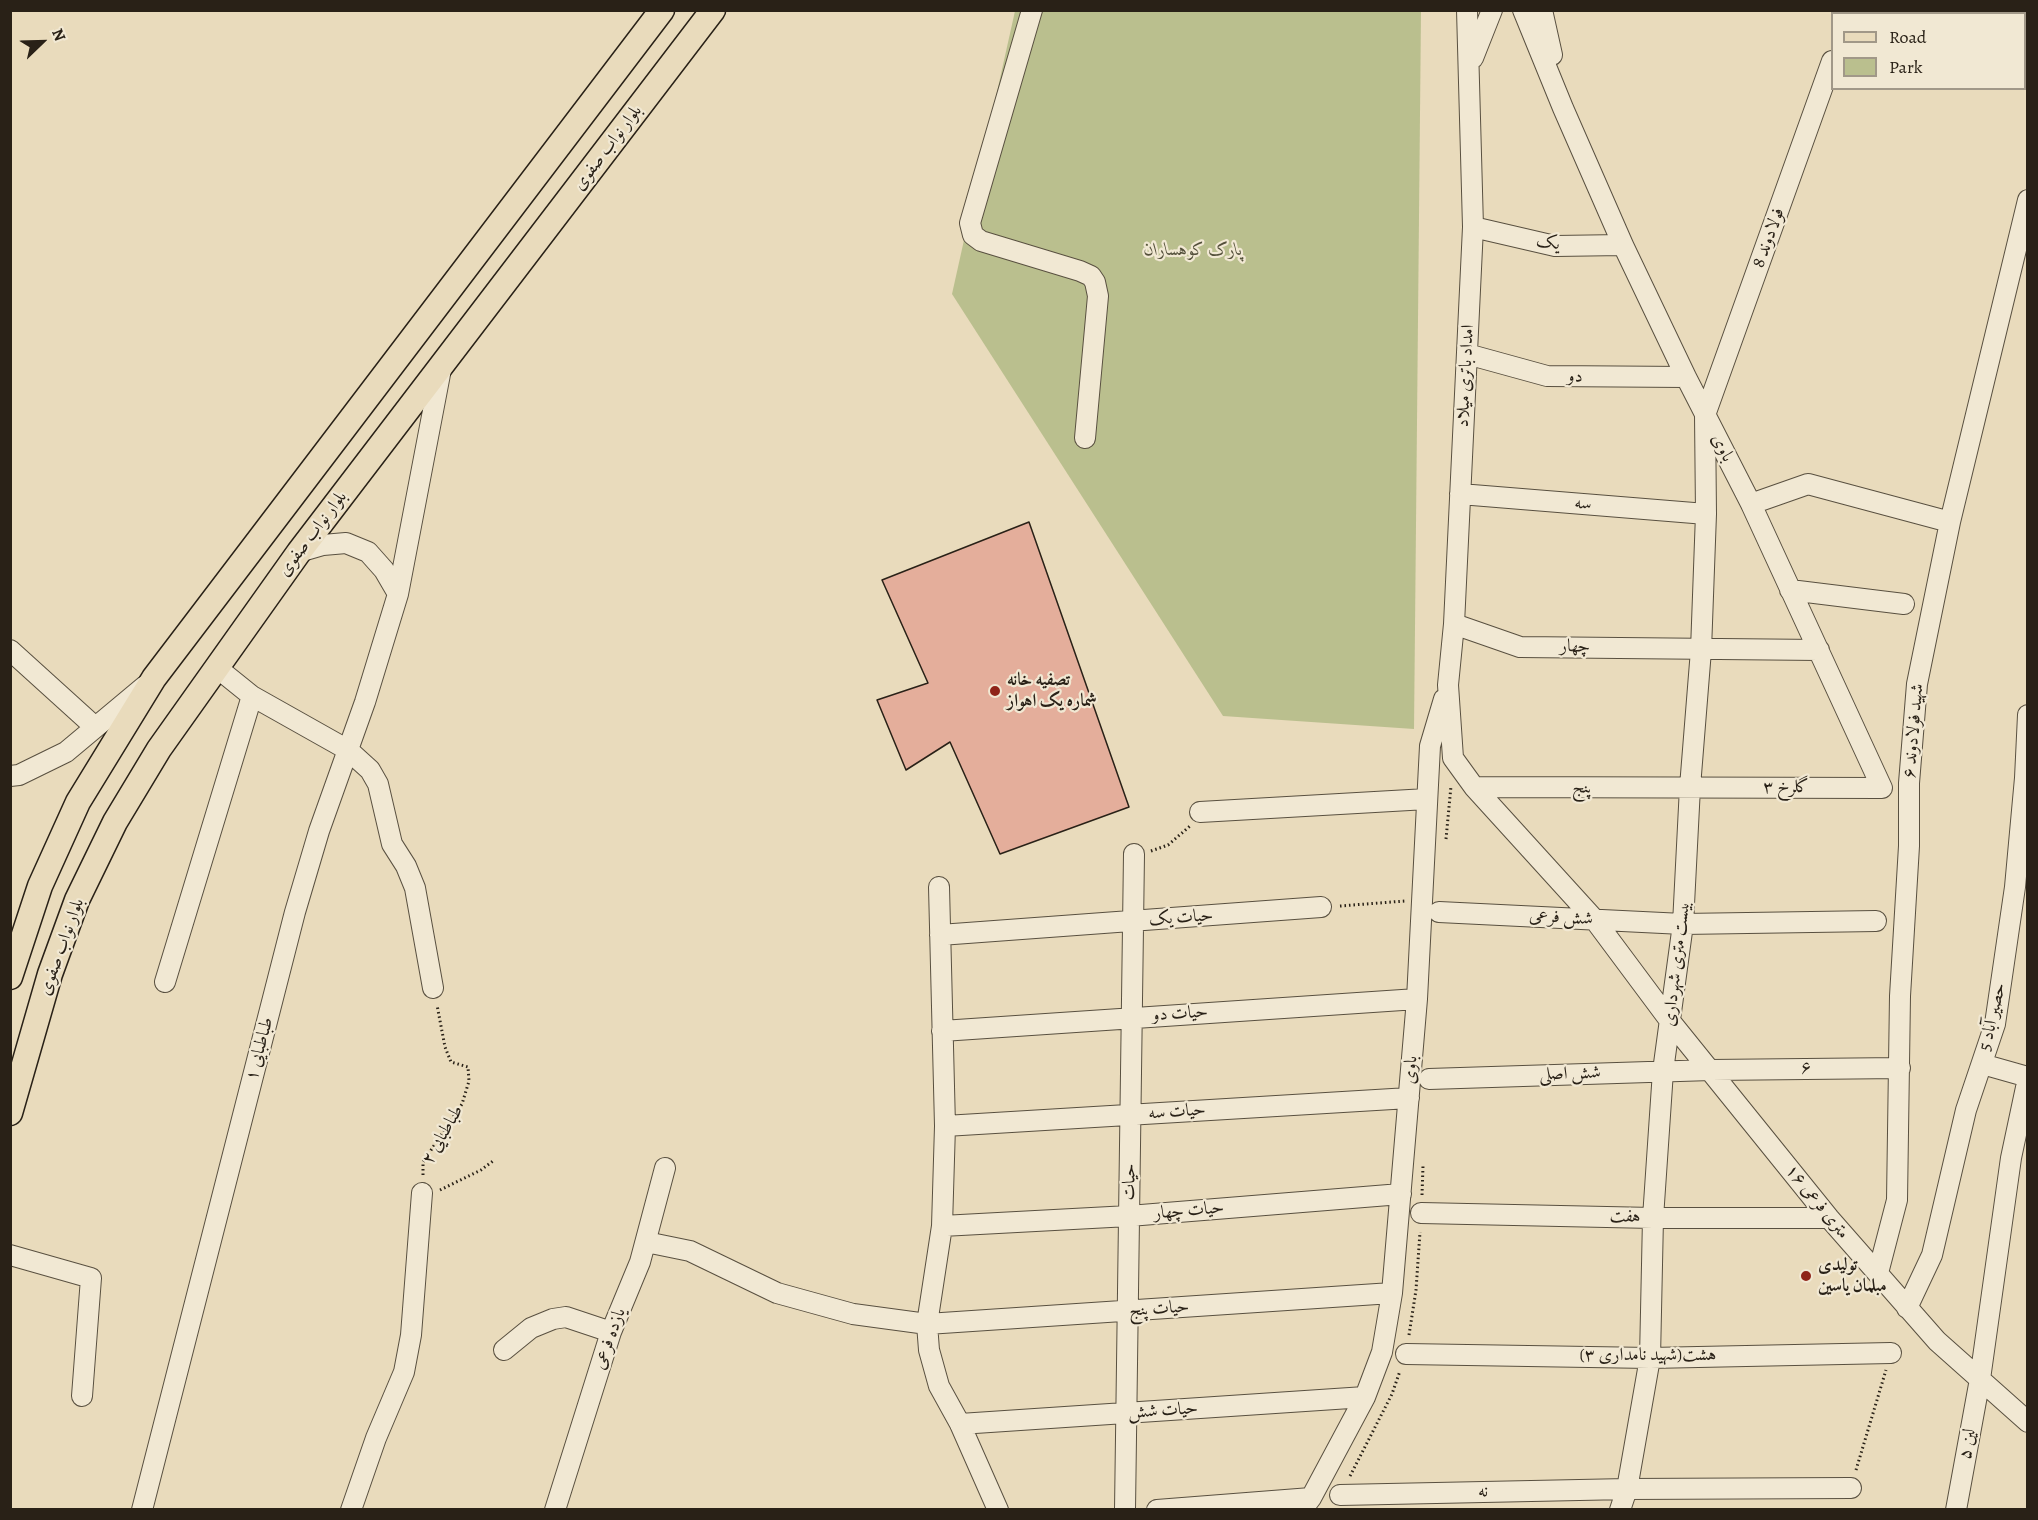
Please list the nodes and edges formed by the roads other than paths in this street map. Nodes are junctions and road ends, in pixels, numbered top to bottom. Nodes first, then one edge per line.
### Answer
1 (662, 10) edge
2 (713, 10) edge
3 (1032, 10) edge
4 (1467, 10) edge
5 (1492, 10) edge
6 (1523, 10) edge
7 (1542, 10) edge
8 (1470, 66) junction
9 (1831, 67) edge
10 (1563, 108) junction
11 (2028, 200) edge
12 (1473, 227) junction
13 (1623, 244) junction
14 (1467, 354) junction
15 (441, 369) junction
16 (1686, 377) junction
17 (1705, 415) junction
18 (1085, 438) dead end
19 (1461, 494) junction
20 (1751, 504) junction
21 (1706, 514) junction
22 (1950, 522) junction
23 (299, 552) junction
24 (1790, 590) junction
25 (398, 594) junction
26 (1905, 604) dead end
27 (1454, 624) junction
28 (10, 650) edge
29 (1701, 650) junction
30 (1820, 650) junction
31 (216, 668) junction
32 (153, 678) junction
33 (1448, 685) junction
34 (252, 696) junction
35 (2028, 715) edge
36 (96, 727) junction
37 (348, 750) junction
38 (10, 776) edge
39 (1474, 787) junction
40 (1690, 787) junction
41 (1882, 788) joint
42 (1427, 800) junction
43 (1200, 812) road end
44 (1134, 854) road end
45 (939, 888) dead end
46 (1320, 907) road end
47 (1439, 912) dead end
48 (1594, 919) junction
49 (1133, 921) junction
50 (1876, 921) dead end
51 (1683, 924) junction
52 (940, 935) junction
53 (14, 944) edge
54 (10, 977) edge
55 (165, 982) dead end
56 (433, 988) road end
57 (1417, 999) junction
58 (1132, 1017) junction
59 (1670, 1021) junction
60 (942, 1031) junction
61 (1982, 1064) junction
62 (1900, 1068) junction
63 (1711, 1070) junction
64 (1663, 1071) junction
65 (2028, 1078) edge
66 (1429, 1079) dead end
67 (1409, 1098) junction
68 (10, 1113) edge
69 (1131, 1115) junction
70 (945, 1126) junction
71 (665, 1168) dead end
72 (422, 1193) road end
73 (1401, 1194) junction
74 (1421, 1213) dead end
75 (1129, 1216) junction
76 (1653, 1218) junction
77 (1829, 1218) junction
78 (942, 1226) junction
79 (646, 1242) junction
80 (10, 1255) edge
81 (1878, 1273) junction
82 (1392, 1293) junction
83 (1907, 1308) junction
84 (1128, 1311) junction
85 (927, 1324) junction
86 (611, 1332) junction
87 (504, 1350) dead end
88 (1406, 1353) dead end
89 (1891, 1353) road end
90 (1650, 1358) junction
91 (1980, 1379) junction
92 (82, 1396) dead end
93 (1365, 1397) junction
94 (1126, 1413) junction
95 (2028, 1422) edge
96 (960, 1424) junction
97 (1851, 1488) road end
98 (1627, 1489) junction
99 (1340, 1495) dead end
100 (1307, 1504) edge
101 (141, 1509) edge
102 (351, 1509) edge
103 (555, 1509) edge
104 (998, 1509) edge
105 (1125, 1509) edge
106 (1157, 1509) edge
107 (1620, 1509) edge
108 (1956, 1509) edge

1 - 32 main road
2 - 15 main road, بلوار نواب صفوی
3 - 18 street
4 - 8 street, امداد باتری میلاد
5 - 8 street, امداد باتری میلاد
6 - 10 street, باوی
7 - 10 street, باوی
8 - 12 street, امداد باتری میلاد
9 - 17 street, فولادوند 8
10 - 13 street, باوی
11 - 22 street, شهید فولادوند ۶
12 - 13 street, یک
12 - 14 street, امداد باتری میلاد
13 - 16 street, باوی
14 - 16 street, دو
14 - 19 street, امداد باتری میلاد
15 - 23 main road, بلوار نواب صفوی
15 - 25 street, طباطبایی ۱
16 - 17 street, باوی
17 - 20 street, باوی
17 - 21 street, بیست متری شهرداری
19 - 21 street, سه
19 - 27 street, امداد باتری میلاد
20 - 22 street
20 - 24 street, باوی
21 - 29 street, بیست متری شهرداری
22 - 62 street, شهید فولادوند ۶
23 - 25 street
23 - 31 main road, بلوار نواب صفوی
24 - 26 street
24 - 30 street, باوی
25 - 37 street, طباطبایی ۱
27 - 29 street, چهار
27 - 33 street, امداد باتری میلاد
28 - 36 street
29 - 30 street, چهار
29 - 40 street, بیست متری شهرداری
30 - 41 street, باوی
31 - 34 street
31 - 68 main road, بلوار نواب صفوی
32 - 36 street
32 - 53 main road
33 - 39 street, ۱۶ متری فرعی
33 - 42 street, باوی
34 - 37 street
34 - 55 street
35 - 61 street, حصیر آباد 5
36 - 38 street
37 - 56 street
37 - 101 street, طباطبایی ۱
39 - 40 street, پنج
39 - 48 street, ۱۶ متری فرعی
40 - 41 street, گلرخ ۳
40 - 51 street, بیست متری شهرداری
42 - 43 street
42 - 57 street, باوی
44 - 49 street, حیات
45 - 52 street
46 - 49 street, حیات یک
47 - 48 street, شش فرعی
48 - 51 street, شش فرعی
48 - 59 street, ۱۶ متری فرعی
49 - 52 street, حیات یک
49 - 58 street, حیات
50 - 51 street, شش فرعی
51 - 59 street, بیست متری شهرداری
52 - 60 street
53 - 54 main road
57 - 58 street, حیات دو
57 - 67 street, باوی
58 - 60 street, حیات دو
58 - 69 street, حیات
59 - 63 street, ۱۶ متری فرعی
59 - 64 street, بیست متری شهرداری
60 - 70 street
61 - 65 street
61 - 83 street, حصیر آباد 5
62 - 63 street, ۶
62 - 81 street, شهید فولادوند ۶
63 - 64 street, شش اصلی
63 - 77 street, ۱۶ متری فرعی
64 - 66 street, شش اصلی
64 - 76 street, بیست متری شهرداری
65 - 91 street, لین ۵
67 - 69 street, حیات سه
67 - 73 street, باوی
69 - 70 street, حیات سه
69 - 75 street, حیات
70 - 78 street
71 - 79 street, یازده فرعی
72 - 102 street
73 - 75 street, حیات چهار
73 - 82 street, باوی
74 - 76 street, هفت
75 - 78 street, حیات چهار
75 - 84 street, حیات
76 - 77 street, هفت
76 - 90 street, بیست متری شهرداری
77 - 81 street, ۱۶ متری فرعی
78 - 85 street
79 - 85 street, حیات پنج
79 - 86 street, یازده فرعی
80 - 92 street
81 - 83 street, ۱۶ متری فرعی
82 - 84 street, حیات پنج
82 - 93 street, باوی
83 - 91 street, ۱۶ متری فرعی
84 - 85 street, حیات پنج
84 - 94 street, حیات
85 - 96 street
86 - 87 street
86 - 103 street, یازده فرعی
88 - 90 street, هشت(شهید نامداری ۳)
89 - 90 street, هشت(شهید نامداری ۳)
90 - 98 street, بیست متری شهرداری
91 - 95 street, ۱۶ متری فرعی
91 - 108 street, لین ۵
93 - 94 street, حیات شش
93 - 100 street, باوی
94 - 96 street, حیات شش
94 - 105 street, حیات
96 - 104 street
97 - 98 street, نه
98 - 99 street, نه
98 - 107 street, بیست متری شهرداری
100 - 106 street

